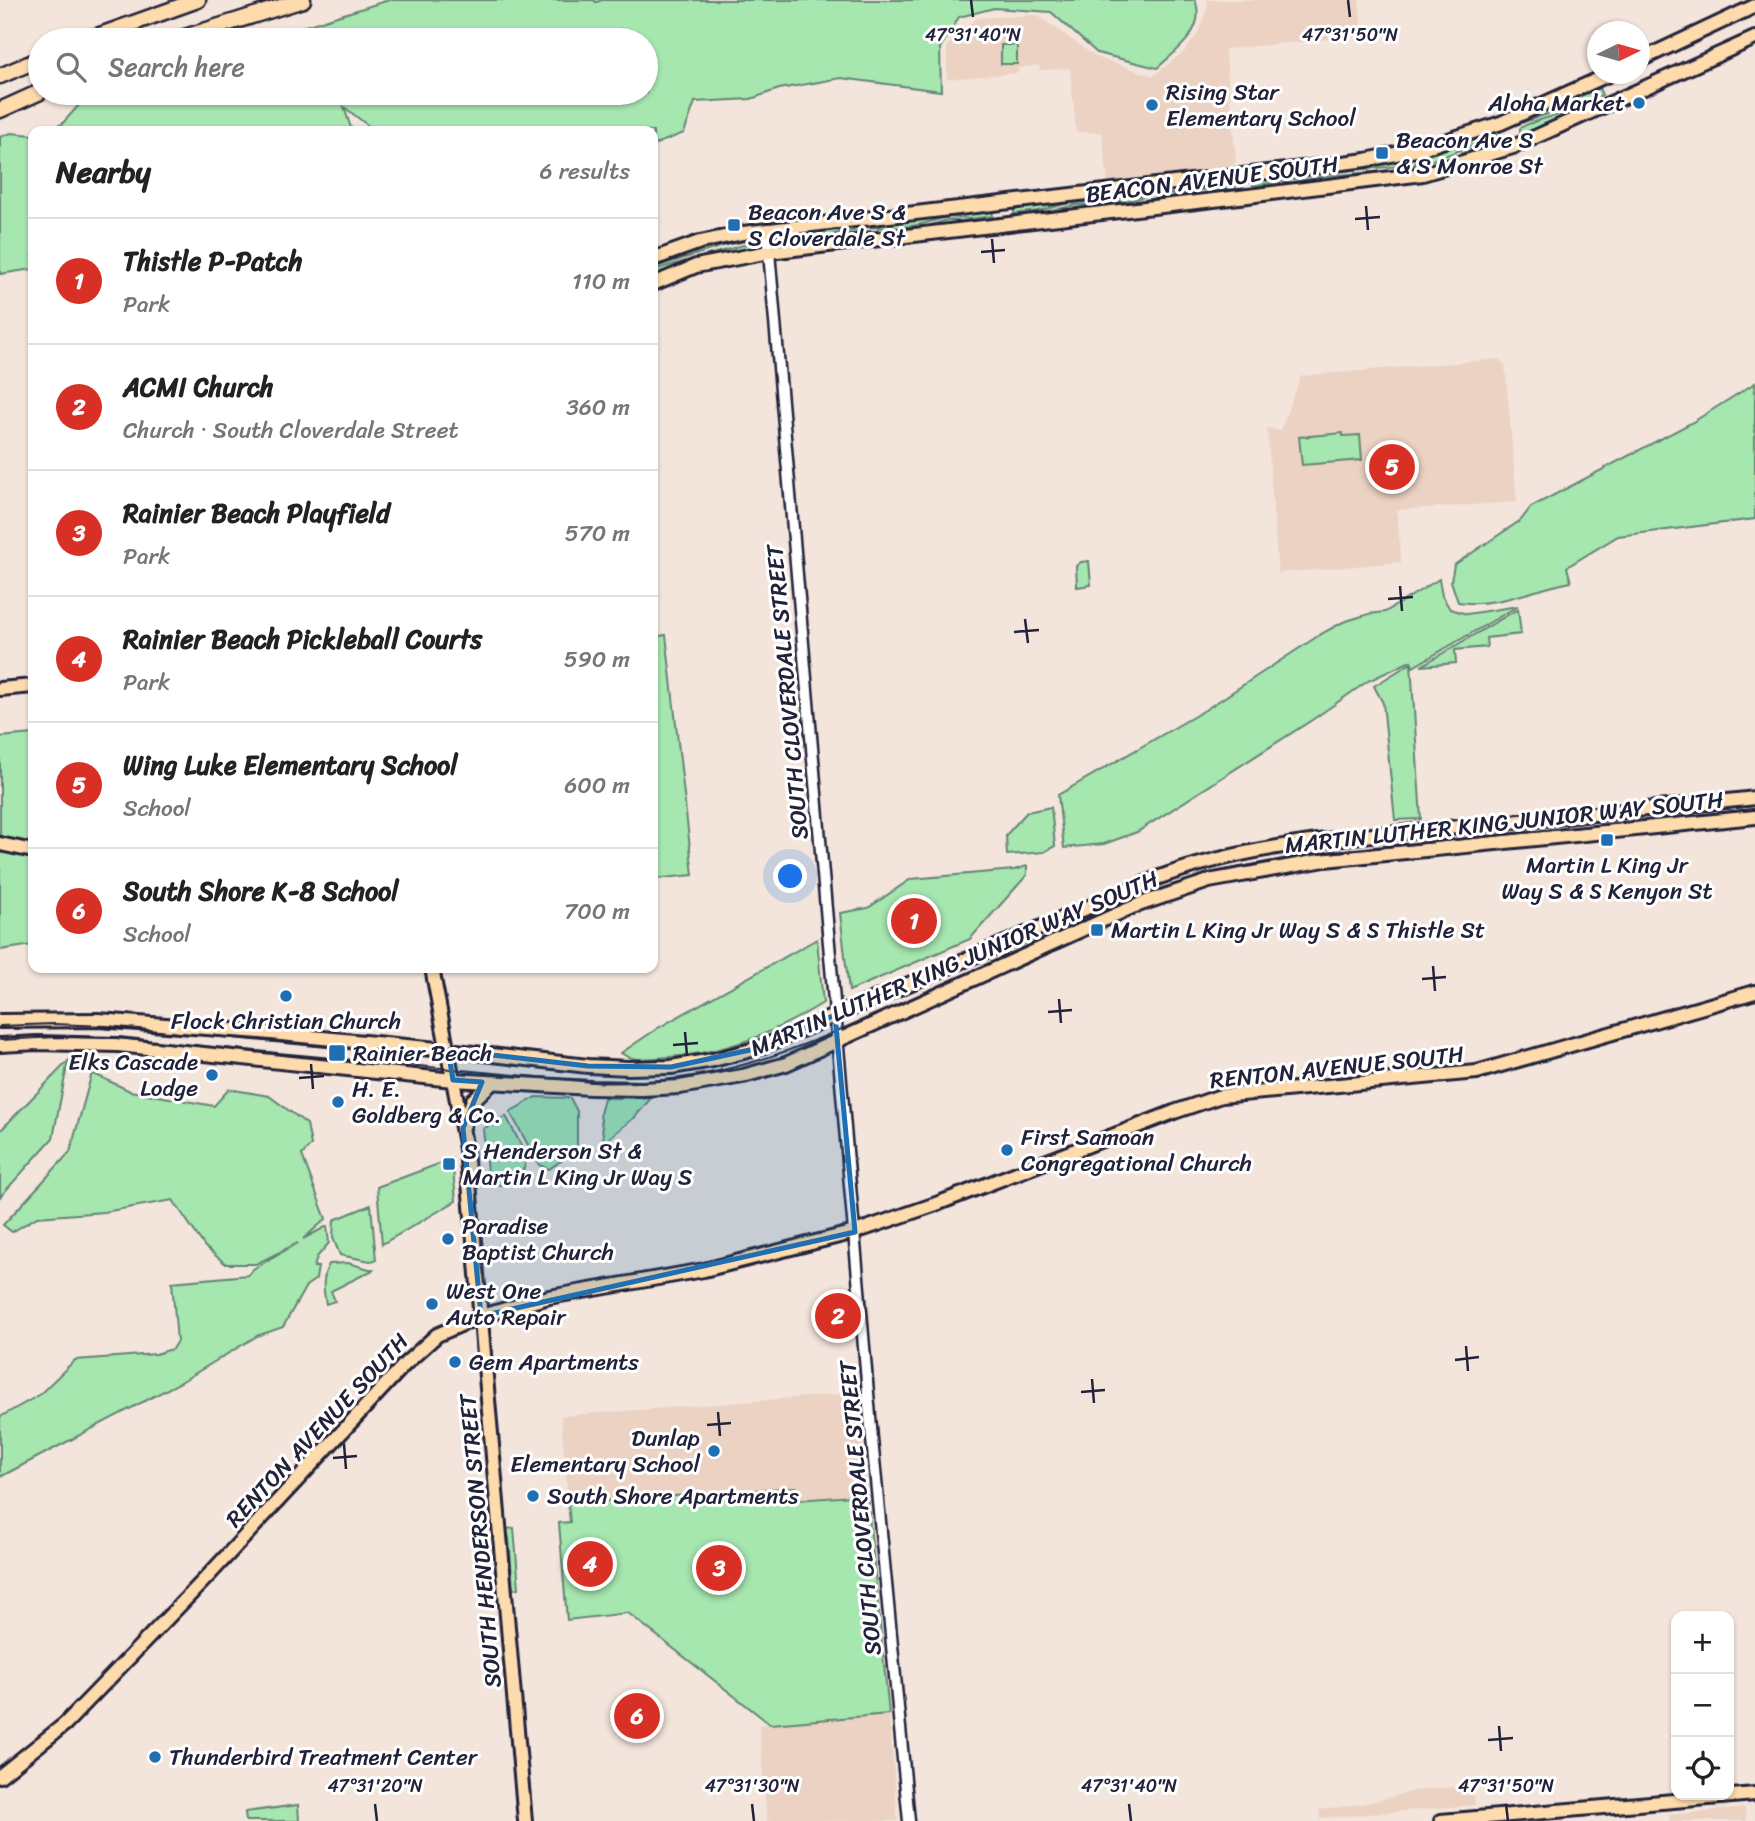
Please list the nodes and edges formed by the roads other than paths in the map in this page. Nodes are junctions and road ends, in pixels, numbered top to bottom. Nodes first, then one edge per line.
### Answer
1 (198, 0) edge
2 (303, 0) edge
3 (1755, 6) edge
4 (120, 28) edge
5 (213, 28) edge
6 (1755, 38) edge
7 (1650, 55) edge
8 (28, 64) edge
9 (0, 76) edge
10 (1588, 84) edge
11 (28, 97) edge
12 (0, 110) edge
13 (767, 229) junction
14 (769, 252) junction
15 (658, 257) edge
16 (658, 282) edge
17 (28, 686) edge
18 (0, 689) edge
19 (1755, 798) edge
20 (1755, 817) edge
21 (0, 844) edge
22 (28, 850) edge
23 (433, 973) edge
24 (1755, 992) edge
25 (835, 1014) junction
26 (0, 1021) edge
27 (838, 1040) junction
28 (0, 1045) edge
29 (448, 1050) junction
30 (453, 1080) junction
31 (492, 1083) junction
32 (463, 1128) junction
33 (855, 1231) junction
34 (481, 1316) junction
35 (0, 1776) edge
36 (1755, 1794) edge
37 (526, 1821) edge
38 (909, 1821) edge
39 (1441, 1821) edge

1 - 4 highway
2 - 5 highway
3 - 7 main road
6 - 14 main road, BEACON AVENUE SOUTH
8 - 9 highway
10 - 13 main road, BEACON AVENUE SOUTH
11 - 12 highway
13 - 14 street, SOUTH CLOVERDALE STREET
13 - 15 main road, BEACON AVENUE SOUTH
14 - 16 main road, BEACON AVENUE SOUTH
14 - 25 street, SOUTH CLOVERDALE STREET
17 - 18 main road
19 - 25 main road, MARTIN LUTHER KING JUNIOR WAY SOUTH
20 - 27 main road, MARTIN LUTHER KING JUNIOR WAY SOUTH
21 - 22 main road
23 - 29 main road, SOUTH HENDERSON STREET
24 - 33 main road, RENTON AVENUE SOUTH
25 - 27 street, SOUTH CLOVERDALE STREET
25 - 29 main road, MARTIN LUTHER KING JUNIOR WAY SOUTH
26 - 29 main road, MARTIN LUTHER KING JUNIOR WAY SOUTH
27 - 31 main road, MARTIN LUTHER KING JUNIOR WAY SOUTH
27 - 33 street, SOUTH CLOVERDALE STREET
28 - 30 main road, MARTIN LUTHER KING JUNIOR WAY SOUTH
29 - 30 main road, SOUTH HENDERSON STREET
30 - 31 main road, MARTIN LUTHER KING JUNIOR WAY SOUTH
30 - 32 main road, SOUTH HENDERSON STREET
31 - 32 main road
32 - 34 main road, SOUTH HENDERSON STREET
33 - 34 main road, RENTON AVENUE SOUTH
33 - 38 street, SOUTH CLOVERDALE STREET
34 - 35 main road, RENTON AVENUE SOUTH
34 - 37 main road, SOUTH HENDERSON STREET
36 - 39 main road

